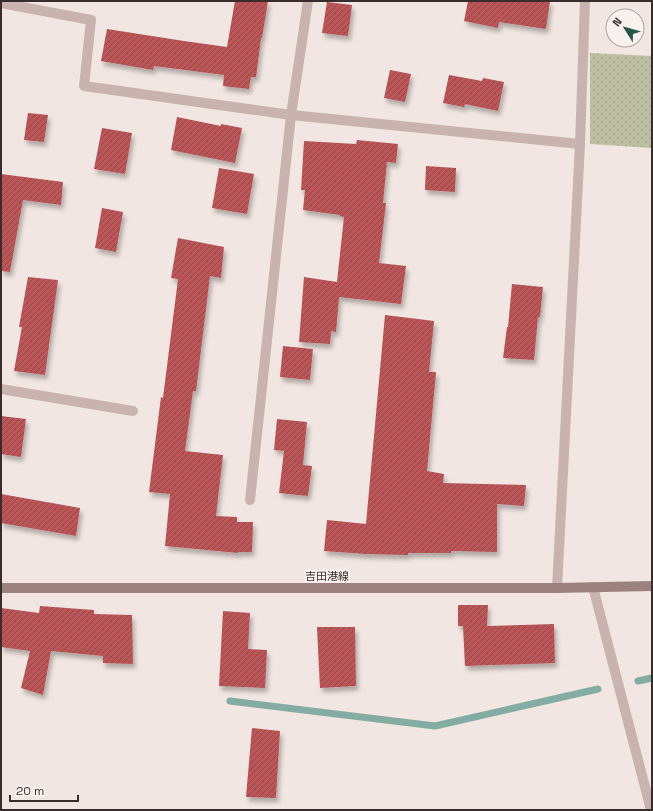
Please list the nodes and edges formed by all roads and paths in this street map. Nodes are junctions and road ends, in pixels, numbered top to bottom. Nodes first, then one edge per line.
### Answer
1 (308, 1) edge
2 (585, 1) edge
3 (1, 3) edge
4 (291, 114) junction
5 (580, 144) junction
6 (1, 389) edge
7 (133, 411) dead end
8 (250, 500) dead end
9 (652, 586) edge
10 (593, 587) junction
11 (1, 588) edge
12 (557, 588) junction
13 (651, 810) edge

1 - 4 street
2 - 5 street
3 - 4 street
4 - 5 street
4 - 8 street
5 - 12 street
6 - 7 street
9 - 10 main road, 吉田港線
10 - 12 main road, 吉田港線
10 - 13 street
11 - 12 main road, 吉田港線

